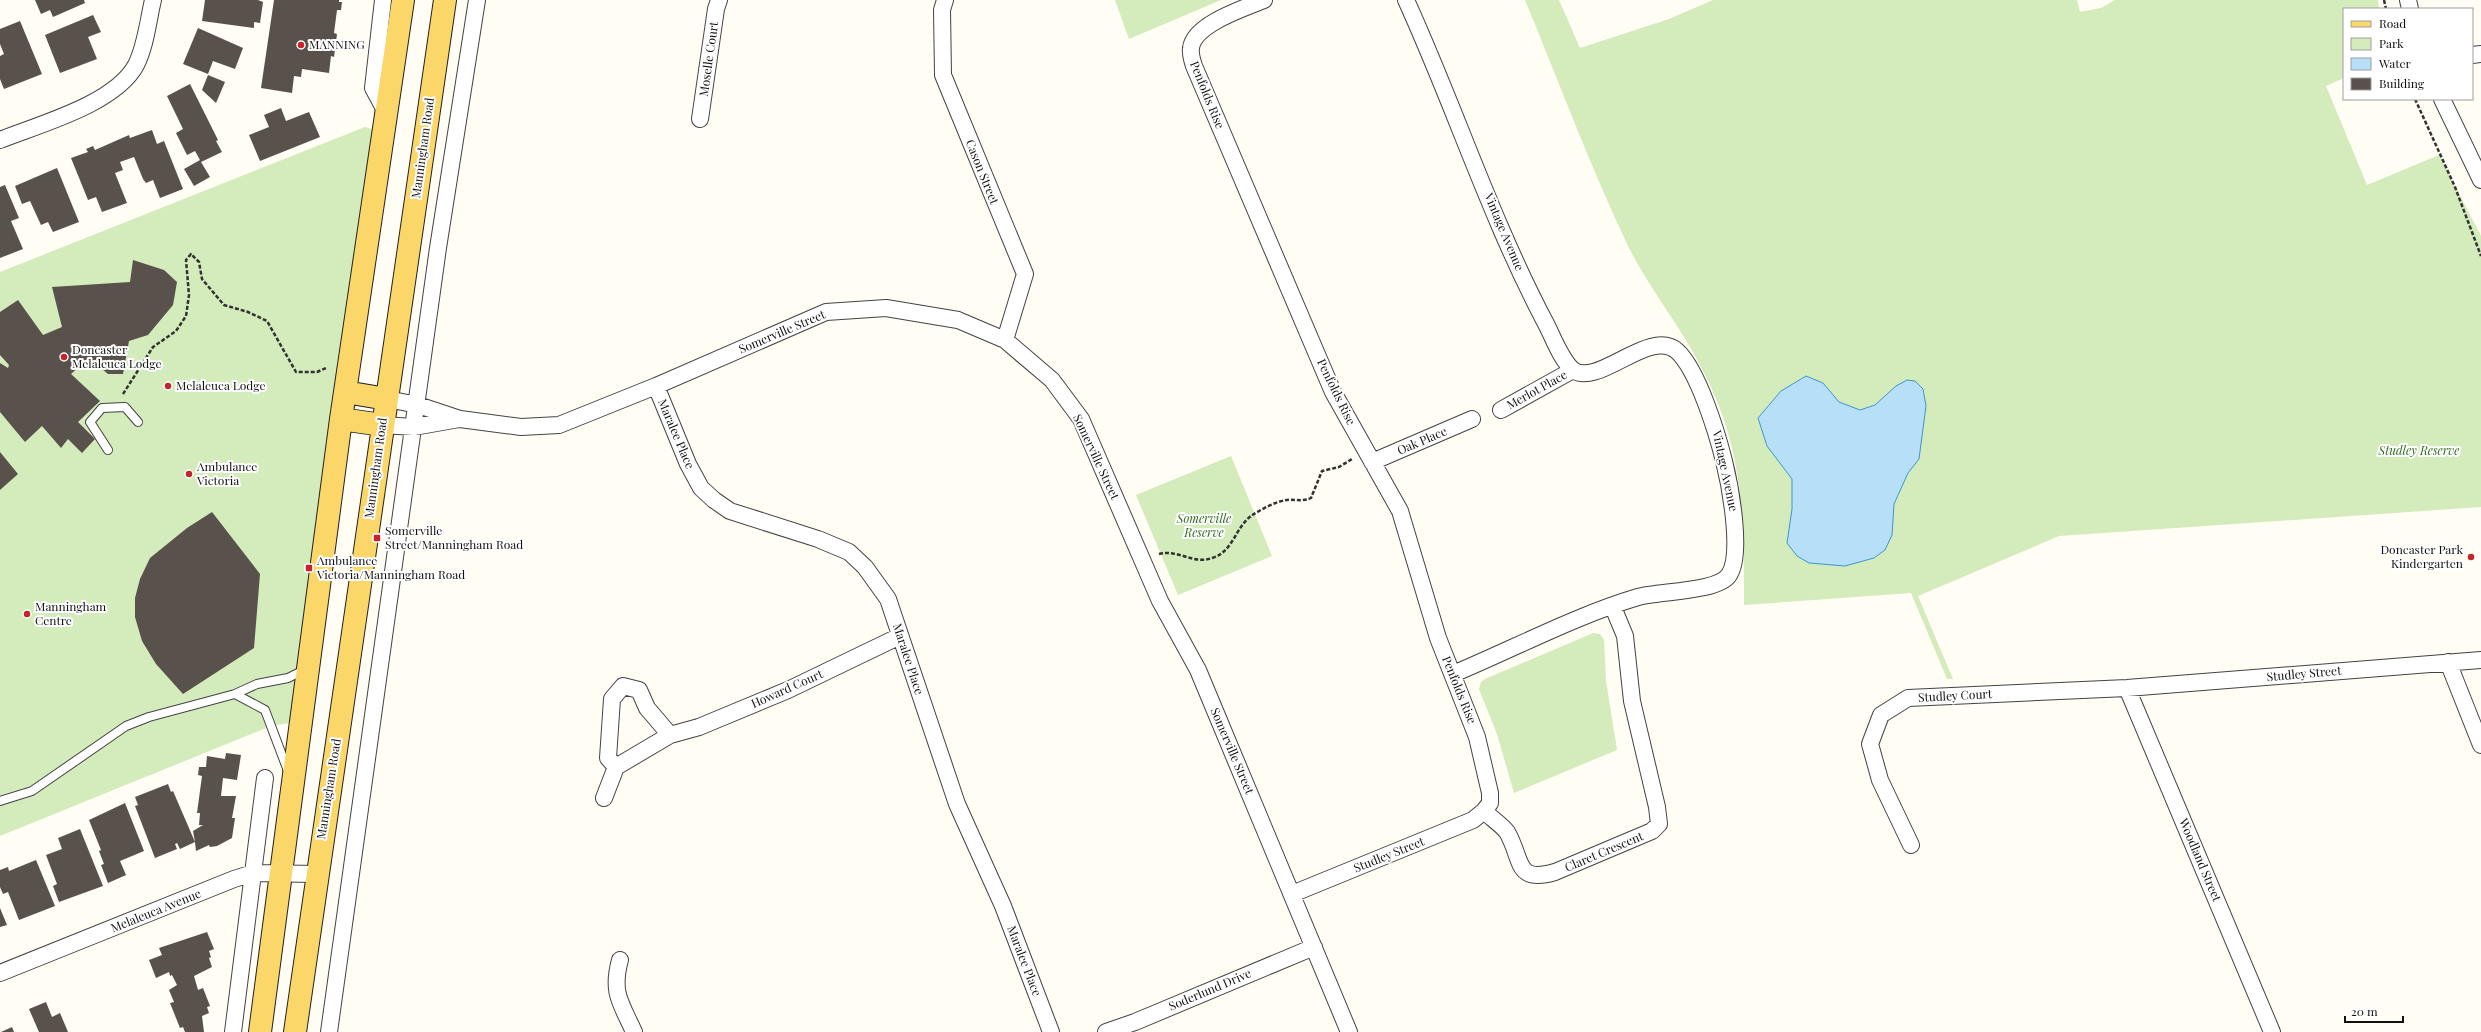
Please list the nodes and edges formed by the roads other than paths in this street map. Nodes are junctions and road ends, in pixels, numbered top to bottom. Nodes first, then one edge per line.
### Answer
1 (153, 0) edge
2 (383, 0) edge
3 (403, 0) edge
4 (445, 0) edge
5 (476, 0) edge
6 (720, 0) edge
7 (945, 0) edge
8 (1264, 0) edge
9 (1412, 2) edge
10 (2442, 100) edge
11 (387, 114) junction
12 (700, 119) dead end
13 (0, 140) edge
14 (2481, 180) edge
15 (1005, 340) junction
16 (1573, 370) junction
17 (656, 386) junction
18 (345, 392) junction
19 (387, 399) junction
20 (418, 405) junction
21 (1501, 410) dead end
22 (342, 419) junction
23 (460, 419) junction
24 (1472, 420) dead end
25 (138, 422) dead end
26 (382, 425) junction
27 (414, 427) junction
28 (108, 450) dead end
29 (1370, 458) junction
30 (1613, 607) junction
31 (900, 636) junction
32 (2481, 660) edge
33 (308, 662) junction
34 (2448, 662) junction
35 (1453, 674) junction
36 (2127, 688) junction
37 (235, 694) junction
38 (670, 735) junction
39 (2481, 745) edge
40 (616, 767) junction
41 (265, 778) dead end
42 (293, 787) junction
43 (604, 798) dead end
44 (0, 801) edge
45 (1484, 811) junction
46 (1911, 845) dead end
47 (282, 872) junction
48 (253, 874) junction
49 (317, 874) junction
50 (1292, 894) junction
51 (1314, 947) junction
52 (620, 960) dead end
53 (0, 973) edge
54 (234, 1032) edge
55 (260, 1032) edge
56 (295, 1032) edge
57 (329, 1032) edge
58 (634, 1032) edge
59 (1051, 1032) edge
60 (1106, 1032) edge
61 (1349, 1032) edge
62 (2272, 1032) edge

1 - 13 street
2 - 11 street
3 - 11 main road
4 - 19 main road, Manningham Road
5 - 20 street
6 - 12 street, Moselle Court
7 - 15 street, Cason Street
8 - 29 street, Penfolds Rise
9 - 16 street, Vintage Avenue
10 - 14 street
11 - 18 main road
15 - 17 street, Somerville Street
15 - 50 street, Somerville Street
16 - 21 street, Merlot Place
16 - 30 street, Vintage Avenue
17 - 23 street, Somerville Street
17 - 31 street, Maralee Place
18 - 19 main road
18 - 22 main road
19 - 20 street, Somerville Street
19 - 26 main road, Manningham Road
20 - 23 street, Somerville Street
20 - 27 street
22 - 26 main road
22 - 33 main road
23 - 27 street, Somerville Street
24 - 29 street, Oak Place
25 - 28 lane
26 - 27 street, Somerville Street
26 - 49 main road, Manningham Road
27 - 57 street
29 - 35 street, Penfolds Rise
30 - 35 street, Vintage Avenue
30 - 45 street, Claret Crescent
31 - 38 street, Howard Court
31 - 59 street, Maralee Place
32 - 34 street, Studley Street
33 - 37 lane
33 - 42 main road
34 - 36 street, Studley Street
34 - 39 street
35 - 45 street, Penfolds Rise
36 - 46 street, Studley Court
36 - 62 street, Woodland Street
37 - 42 lane
37 - 44 lane
38 - 40 street, Howard Court
38 - 40 street
40 - 43 street
41 - 48 street
42 - 47 main road
45 - 50 street, Studley Street
47 - 48 street, Melaleuca Avenue
47 - 49 street, Melaleuca Avenue
47 - 55 main road
48 - 53 street, Melaleuca Avenue
48 - 54 street
49 - 56 main road, Manningham Road
50 - 51 street, Somerville Street
51 - 60 street, Soderlund Drive
51 - 61 street, Somerville Street
52 - 58 street

